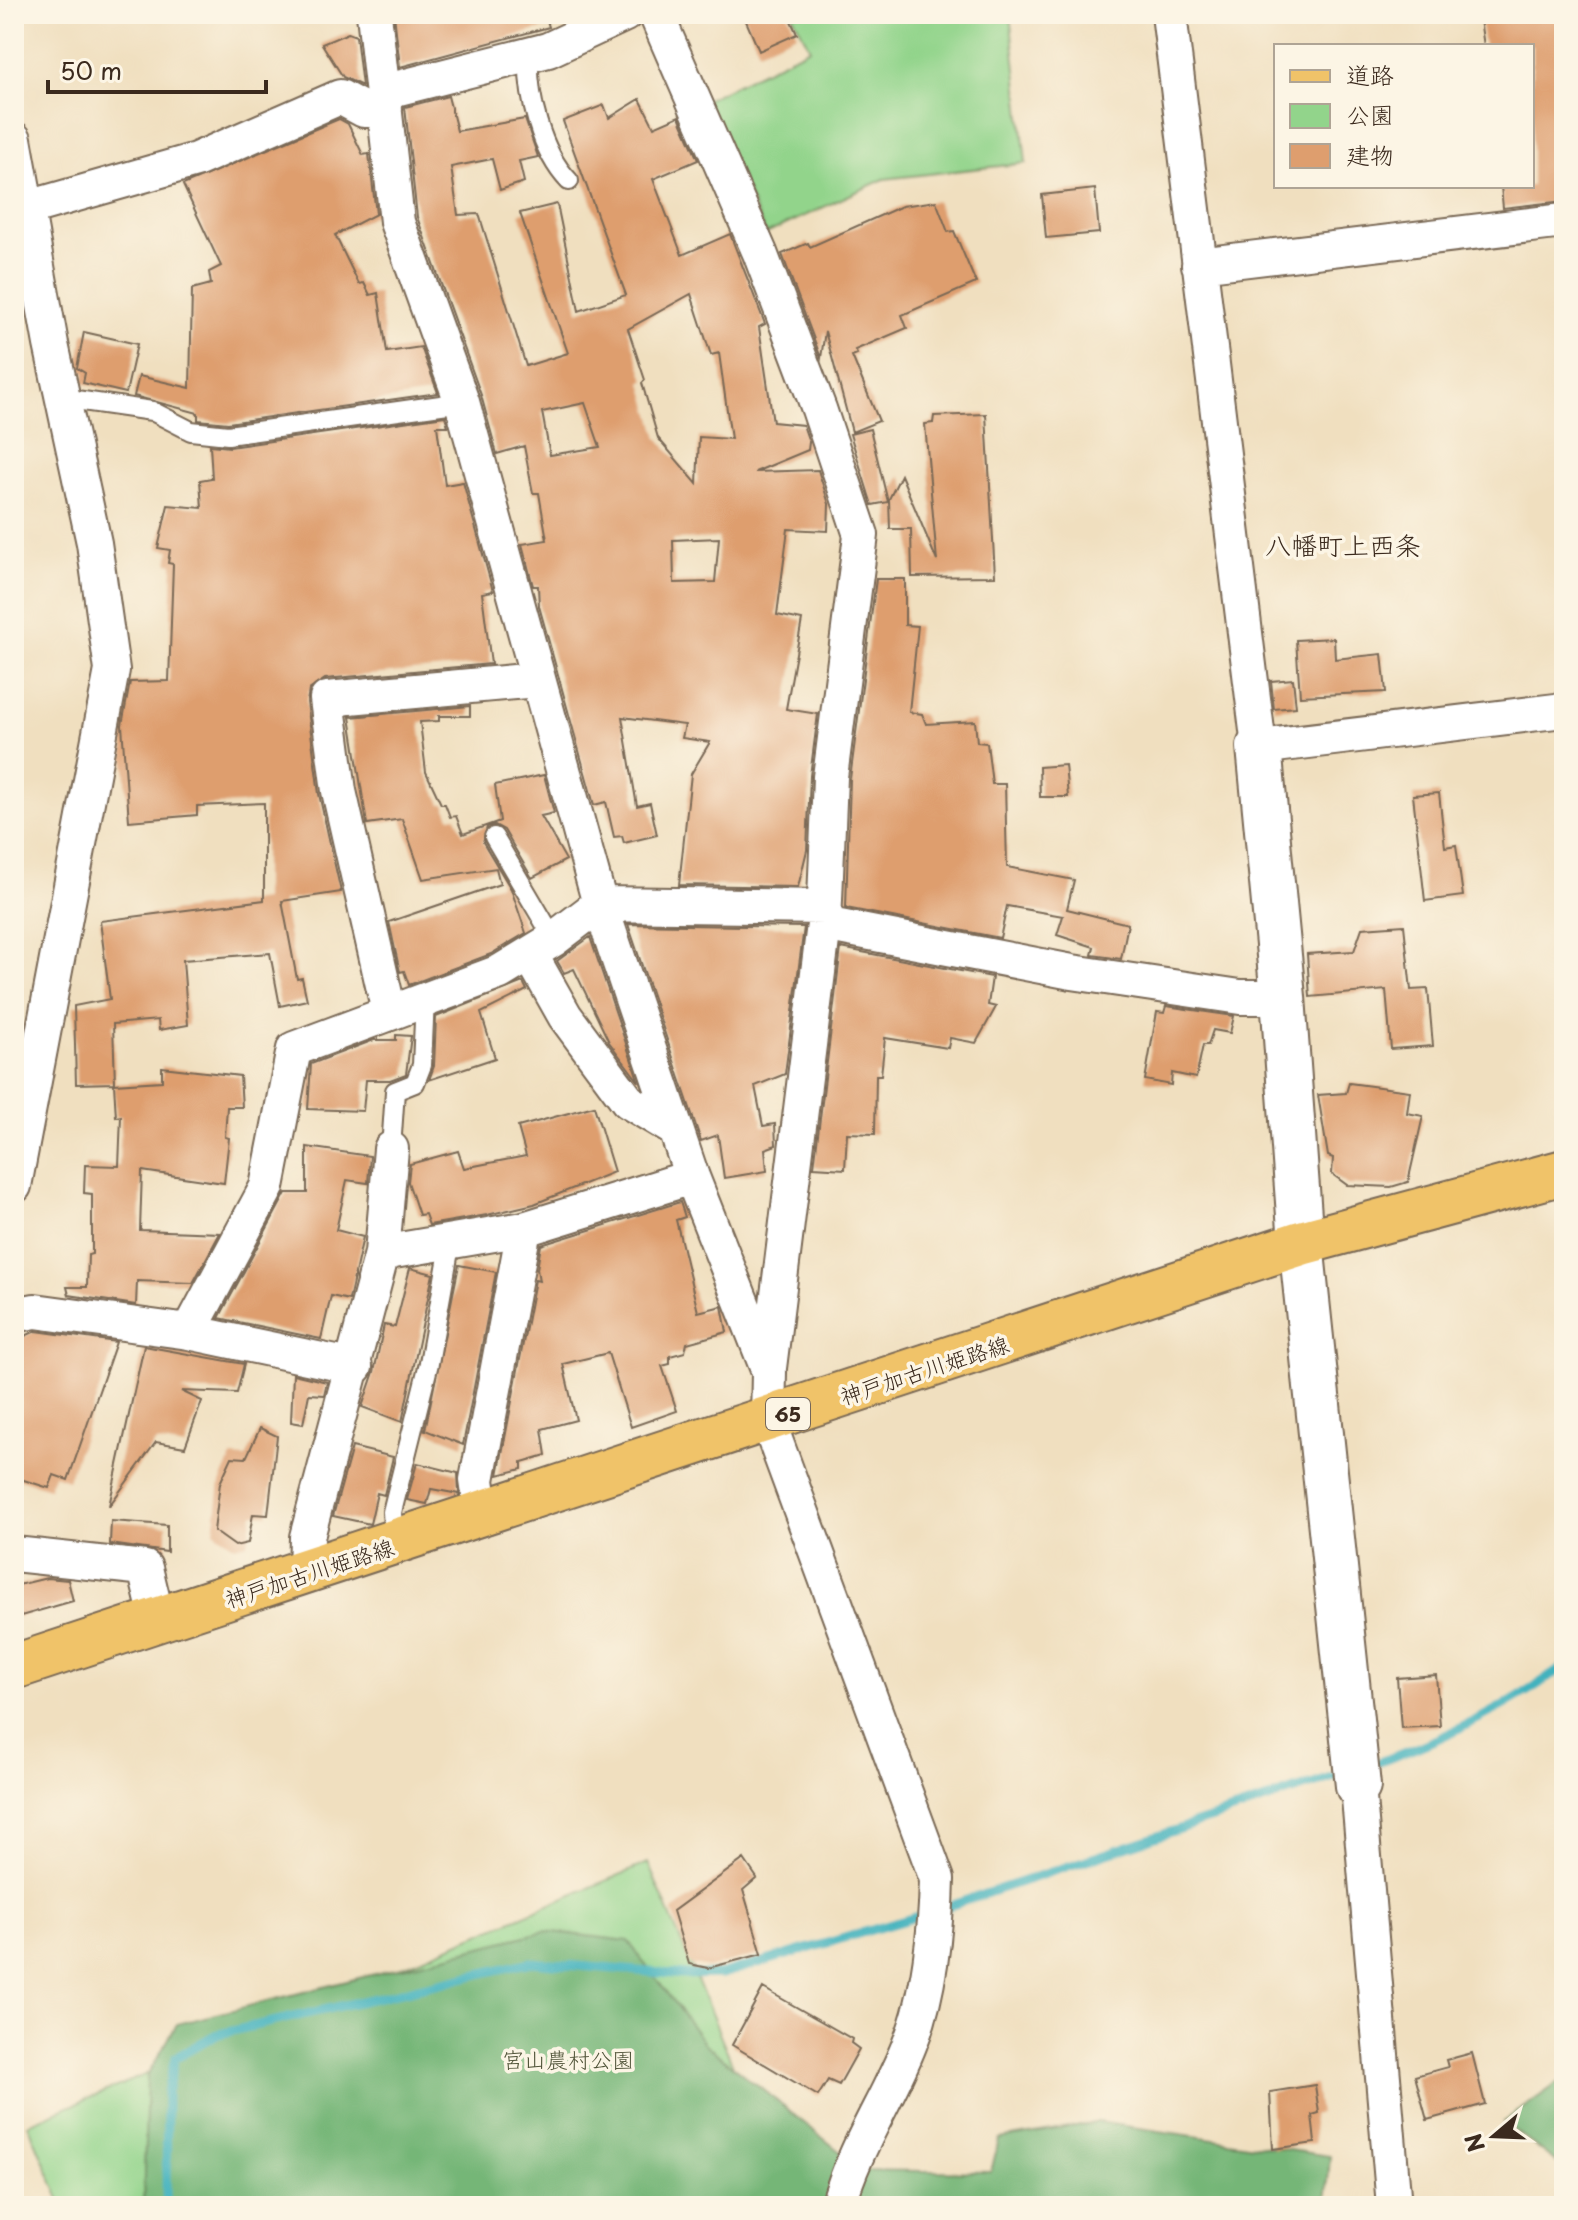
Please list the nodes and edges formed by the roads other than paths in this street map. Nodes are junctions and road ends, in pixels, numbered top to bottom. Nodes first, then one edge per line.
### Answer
1 (374, 14) edge
2 (625, 14) edge
3 (656, 14) edge
4 (1169, 14) edge
5 (529, 55) junction
6 (384, 101) junction
7 (14, 139) edge
8 (569, 181) dead end
9 (28, 208) junction
10 (1564, 221) edge
11 (1199, 265) junction
12 (62, 398) junction
13 (462, 402) junction
14 (537, 680) junction
15 (1564, 710) edge
16 (1259, 747) junction
17 (494, 837) dead end
18 (600, 904) junction
19 (824, 916) junction
20 (542, 946) junction
21 (1283, 997) junction
22 (425, 999) junction
23 (389, 1012) junction
24 (676, 1130) junction
25 (391, 1149) joint
26 (1564, 1172) edge
27 (692, 1177) junction
28 (14, 1186) edge
29 (524, 1229) junction
30 (451, 1240) junction
31 (1301, 1243) junction
32 (382, 1253) junction
33 (14, 1315) edge
34 (189, 1332) junction
35 (355, 1367) junction
36 (769, 1372) junction
37 (768, 1421) junction
38 (482, 1515) junction
39 (395, 1544) junction
40 (14, 1554) edge
41 (306, 1573) junction
42 (158, 1622) junction
43 (14, 1667) edge
44 (1358, 1786) joint
45 (838, 2206) edge
46 (1394, 2206) edge

1 - 6 street
2 - 5 street
3 - 19 street
4 - 11 street
5 - 6 street
5 - 8 lane
6 - 9 street
6 - 13 street
7 - 9 street
9 - 12 street
10 - 11 street
11 - 16 street
12 - 13 lane
12 - 28 street
13 - 14 street
14 - 18 street
14 - 23 street
15 - 16 street
16 - 21 street
17 - 20 lane
18 - 19 street
18 - 20 street
18 - 24 street
19 - 21 street
19 - 36 street
20 - 22 street
20 - 24 street
21 - 31 street
22 - 23 street
22 - 25 lane
23 - 34 street
24 - 27 street
25 - 32 street
26 - 31 main road, 神戸加古川姫路線 / 65
27 - 29 street
27 - 36 street
29 - 30 street
29 - 38 street
30 - 32 street
30 - 39 lane
31 - 37 main road, 神戸加古川姫路線 / 65
31 - 44 street
32 - 35 street
33 - 34 street
34 - 35 street
35 - 41 street
36 - 37 street
37 - 38 main road, 神戸加古川姫路線 / 65
37 - 45 street
38 - 39 main road, 神戸加古川姫路線 / 65
39 - 41 main road, 神戸加古川姫路線 / 65
40 - 42 street
41 - 42 main road, 神戸加古川姫路線 / 65
42 - 43 main road, 神戸加古川姫路線 / 65
44 - 46 street

